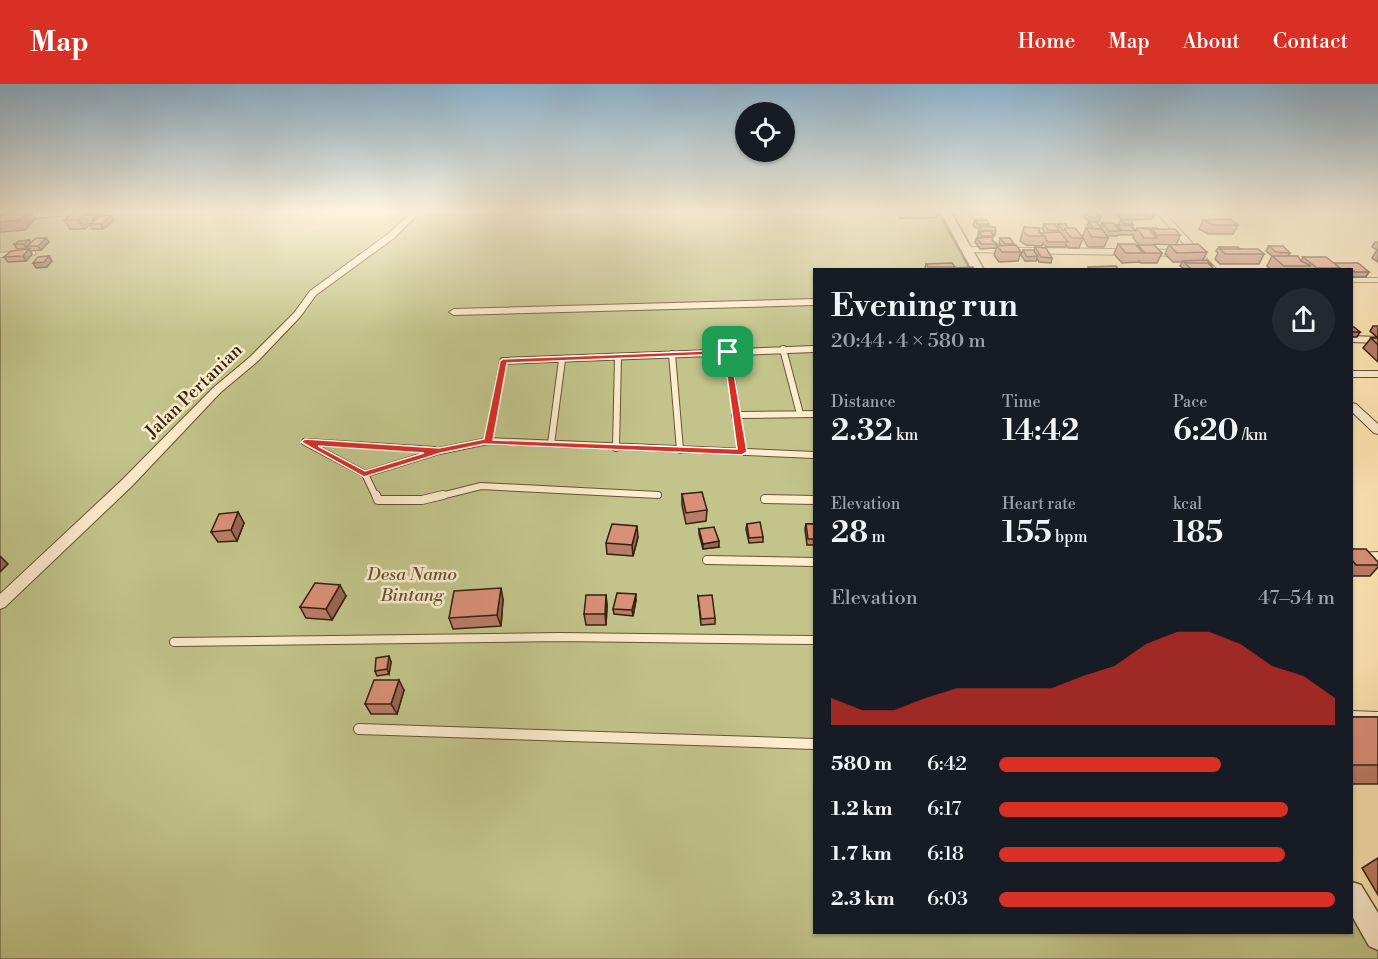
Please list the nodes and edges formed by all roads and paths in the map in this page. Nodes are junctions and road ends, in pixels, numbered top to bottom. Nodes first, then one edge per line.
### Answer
1 (369, 252) edge
2 (968, 252) edge
3 (1129, 252) edge
4 (33, 253) dead end
5 (1196, 253) joint
6 (0, 255) edge
7 (977, 268) edge
8 (1210, 268) edge
9 (1353, 280) edge
10 (1378, 280) edge
11 (813, 302) edge
12 (454, 312) dead end
13 (1353, 339) edge
14 (1378, 340) edge
15 (783, 349) junction
16 (813, 349) edge
17 (728, 352) junction
18 (672, 354) junction
19 (618, 357) junction
20 (562, 360) junction
21 (1353, 374) edge
22 (1378, 374) edge
23 (1353, 407) edge
24 (800, 414) junction
25 (813, 414) edge
26 (735, 415) junction
27 (1378, 430) edge
28 (488, 441) junction
29 (551, 444) junction
30 (616, 448) junction
31 (681, 450) junction
32 (439, 451) junction
33 (742, 452) junction
34 (813, 456) edge
35 (364, 474) junction
36 (658, 495) dead end
37 (765, 499) dead end
38 (813, 500) edge
39 (1378, 557) edge
40 (1353, 558) edge
41 (707, 560) dead end
42 (813, 562) edge
43 (0, 603) edge
44 (813, 640) edge
45 (174, 642) dead end
46 (1353, 716) edge
47 (1378, 717) edge
48 (359, 729) dead end
49 (813, 744) edge
50 (1353, 896) edge
51 (1378, 937) edge

1 - 43 street, Jalan Pertanian
2 - 7 street
3 - 5 street
4 - 6 lane
5 - 8 street
9 - 10 lane
11 - 12 street
13 - 14 street
15 - 16 lane
15 - 17 lane
15 - 24 lane
17 - 18 lane
17 - 26 lane
18 - 19 lane
18 - 31 lane
19 - 20 lane
19 - 30 lane
20 - 28 lane
20 - 29 lane
21 - 22 lane
23 - 27 street
24 - 25 lane
24 - 26 lane
26 - 33 lane
28 - 29 lane
28 - 32 lane
29 - 30 lane
30 - 31 lane
31 - 33 lane
32 - 35 lane
32 - 35 lane
33 - 34 lane
35 - 36 lane
37 - 38 lane
39 - 40 street
41 - 42 lane
44 - 45 lane
46 - 47 lane
48 - 49 lane
50 - 51 street

